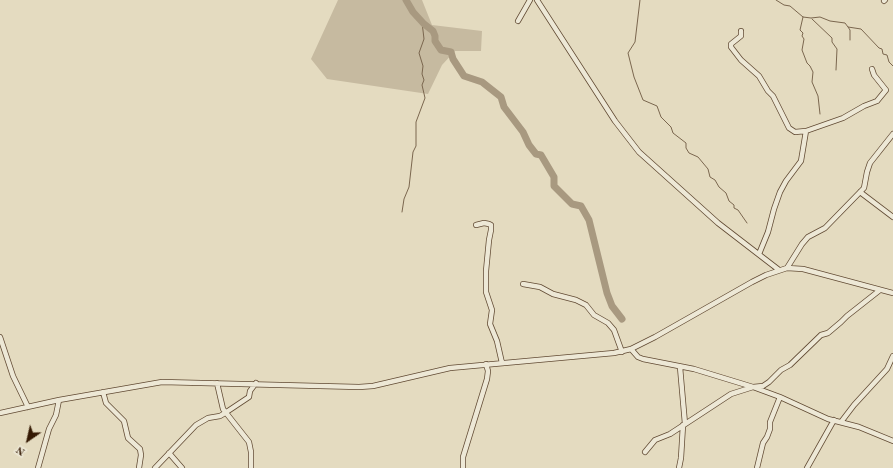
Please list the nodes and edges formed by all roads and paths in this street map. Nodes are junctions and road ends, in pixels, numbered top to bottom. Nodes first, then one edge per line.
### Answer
1 (530, 0) edge
2 (537, 0) edge
3 (518, 21) dead end
4 (741, 31) dead end
5 (872, 70) dead end
6 (806, 131) junction
7 (893, 134) edge
8 (860, 192) junction
9 (893, 217) edge
10 (476, 225) dead end
11 (759, 254) junction
12 (787, 268) junction
13 (779, 270) junction
14 (523, 284) dead end
15 (880, 290) junction
16 (893, 293) edge
17 (0, 337) edge
18 (631, 349) junction
19 (622, 352) junction
20 (893, 356) edge
21 (486, 364) junction
22 (502, 364) junction
23 (680, 367) junction
24 (217, 383) junction
25 (256, 384) junction
26 (753, 387) junction
27 (103, 392) junction
28 (780, 397) junction
29 (59, 400) junction
30 (28, 407) junction
31 (0, 412) edge
32 (225, 413) junction
33 (834, 420) junction
34 (841, 422) junction
35 (684, 424) junction
36 (893, 441) edge
37 (645, 452) dead end
38 (169, 453) junction
39 (38, 468) edge
40 (139, 468) edge
41 (155, 468) edge
42 (182, 468) edge
43 (251, 468) edge
44 (463, 468) edge
45 (679, 468) edge
46 (756, 468) edge
47 (807, 468) edge

1 - 3 street
2 - 11 street
4 - 6 street
5 - 6 street
6 - 11 street
7 - 8 street
8 - 9 street
8 - 12 street
10 - 22 street
11 - 13 street
12 - 13 street
12 - 15 street
13 - 18 street
14 - 19 street
15 - 16 street
15 - 26 street
17 - 30 street
18 - 19 street
18 - 23 street
19 - 22 street
20 - 34 street
21 - 22 street
21 - 25 street
21 - 44 street
23 - 26 street
23 - 35 street
24 - 25 street
24 - 27 street
24 - 32 street
25 - 32 street
26 - 28 street
26 - 35 street
27 - 29 street
27 - 40 street
28 - 33 street
28 - 46 street
29 - 30 street
29 - 39 street
30 - 31 street
32 - 38 street
32 - 43 street
33 - 34 street
33 - 47 street
34 - 36 street
35 - 37 street
35 - 45 street
38 - 41 street
38 - 42 street

